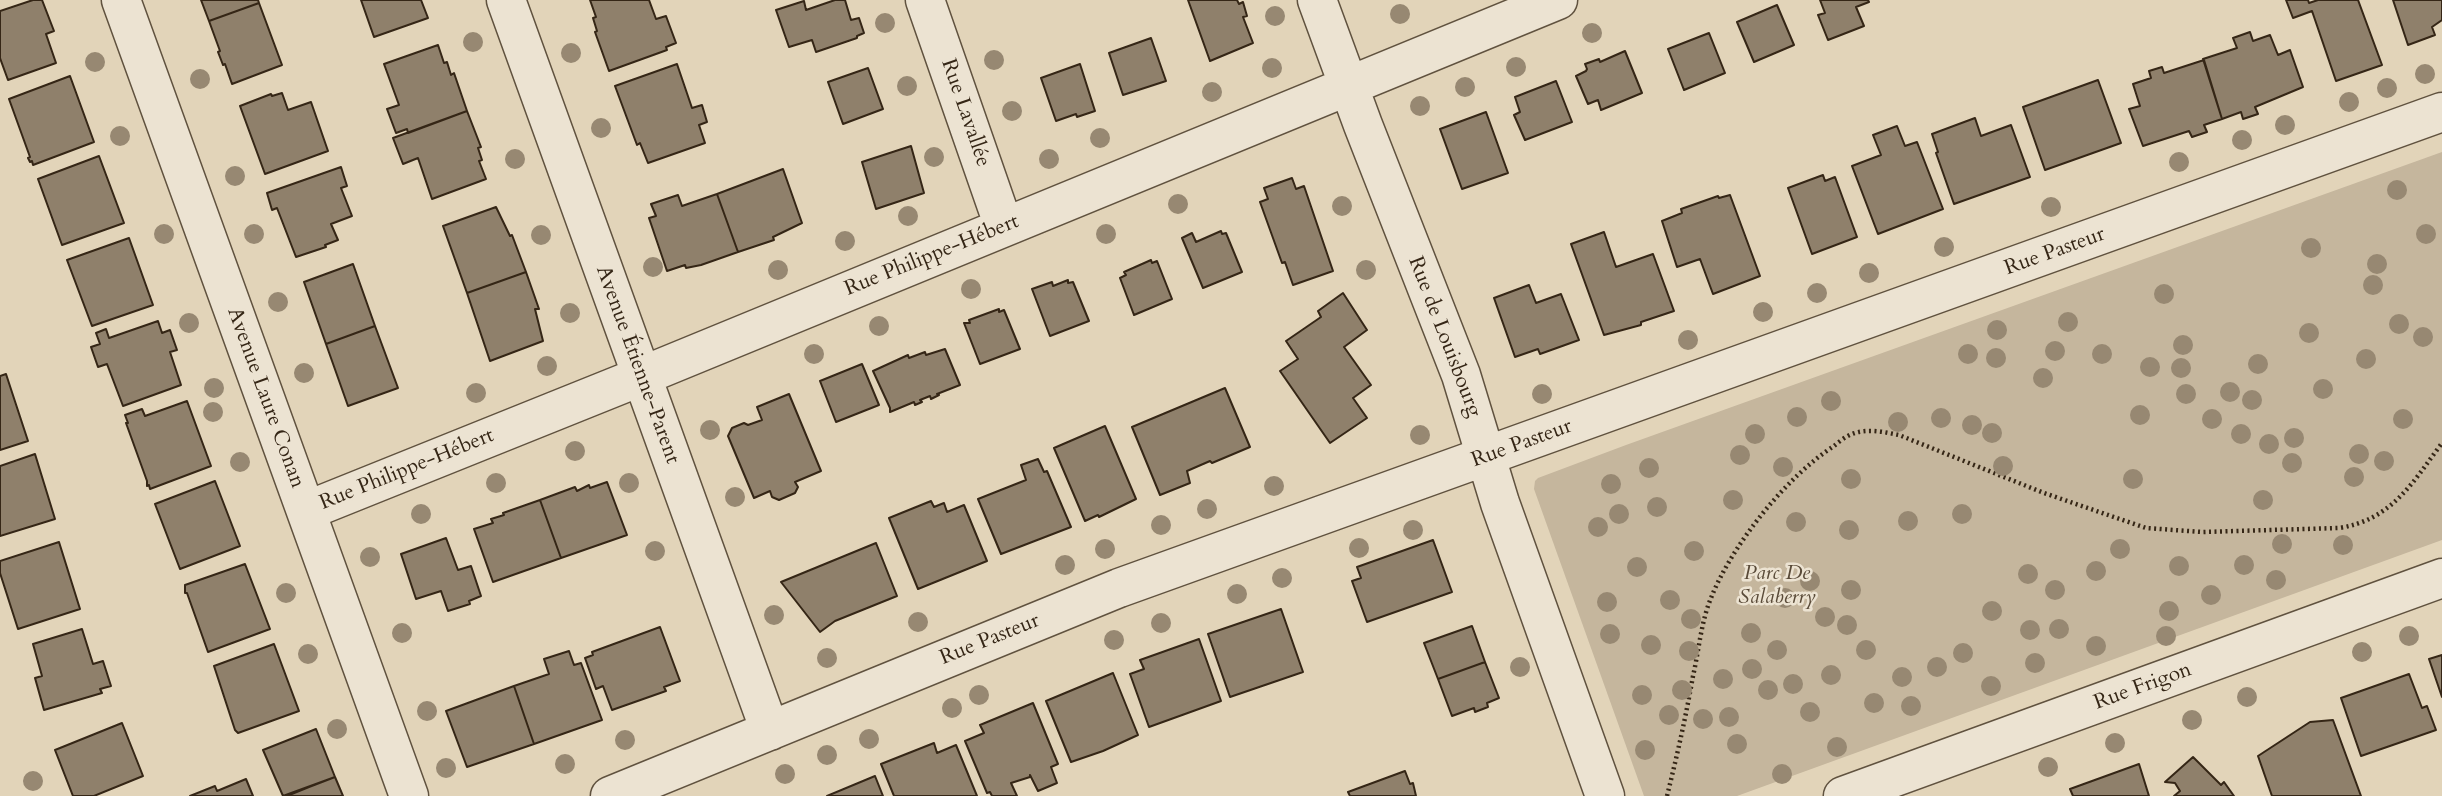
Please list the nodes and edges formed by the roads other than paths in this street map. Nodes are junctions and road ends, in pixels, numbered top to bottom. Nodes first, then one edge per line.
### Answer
1 (121, 0) edge
2 (506, 0) edge
3 (925, 0) edge
4 (1317, 0) edge
5 (1558, 0) edge
6 (1348, 85) junction
7 (2442, 112) edge
8 (1004, 227) junction
9 (642, 376) junction
10 (1486, 456) junction
11 (306, 511) junction
12 (2442, 578) edge
13 (769, 731) junction
14 (409, 796) edge
15 (610, 796) edge
16 (1605, 796) edge
17 (1843, 796) edge

1 - 11 street, Avenue Laure Conan
2 - 9 street, Avenue Étienne-Parent
3 - 8 street, Rue Lavallée
4 - 6 street, Rue de Louisbourg
5 - 6 street, Rue Philippe-Hébert
6 - 8 street, Rue Philippe-Hébert
6 - 10 street, Rue de Louisbourg
7 - 10 street, Rue Pasteur
8 - 9 street, Rue Philippe-Hébert
9 - 11 street, Rue Philippe-Hébert
9 - 13 street, Avenue Étienne-Parent
10 - 13 street, Rue Pasteur
10 - 16 street, Rue de Louisbourg
11 - 14 street, Avenue Laure Conan
12 - 17 street, Rue Frigon
13 - 15 street, Rue Pasteur

